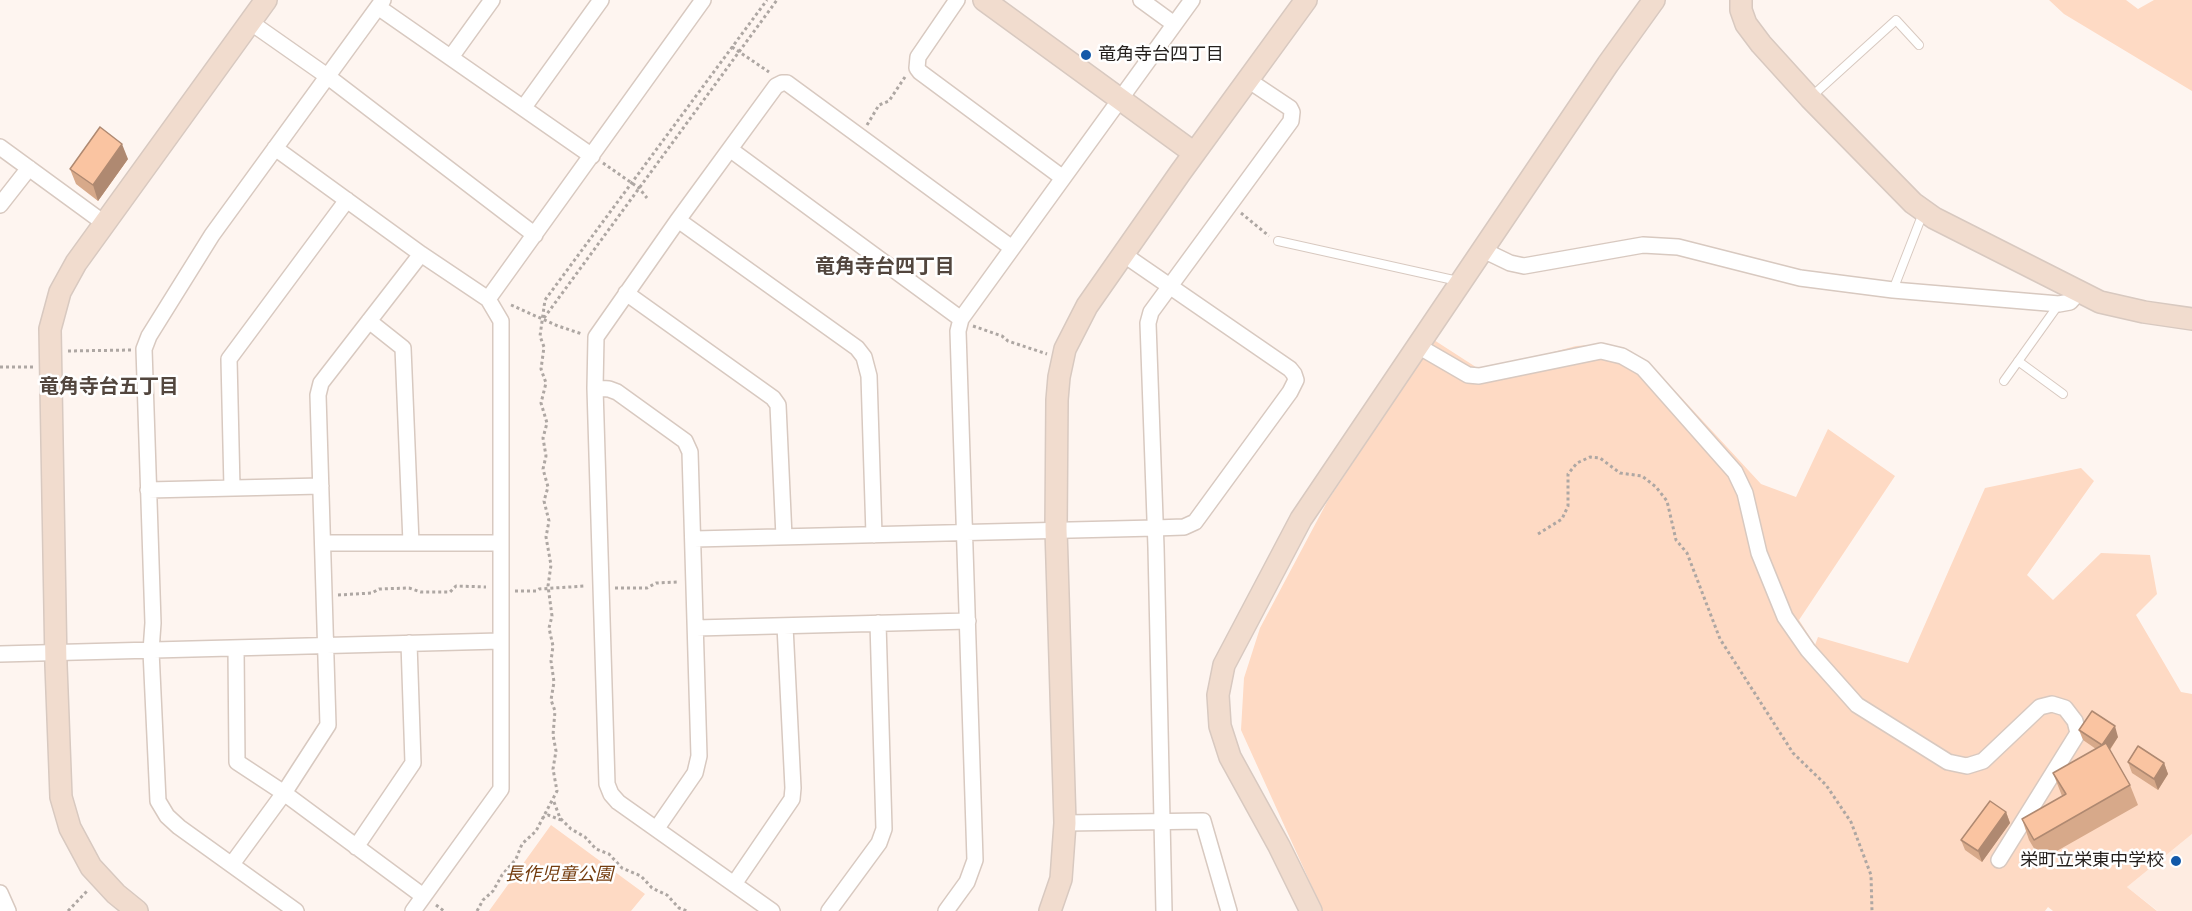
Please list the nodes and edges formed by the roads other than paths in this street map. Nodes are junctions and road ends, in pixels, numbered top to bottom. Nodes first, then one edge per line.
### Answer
1 (266, 0) edge
2 (492, 0) edge
3 (601, 0) edge
4 (704, 0) edge
5 (957, 0) edge
6 (984, 0) edge
7 (1141, 0) edge
8 (1192, 0) edge
9 (1306, 0) edge
10 (1654, 0) edge
11 (1742, 0) edge
12 (381, 4) edge
13 (250, 22) junction
14 (1174, 24) junction
15 (1919, 45) dead end
16 (452, 57) junction
17 (327, 76) junction
18 (1248, 80) junction
19 (1810, 98) junction
20 (1120, 100) junction
21 (524, 107) junction
22 (0, 147) edge
23 (275, 148) junction
24 (731, 150) junction
25 (1194, 153) junction
26 (592, 156) junction
27 (28, 168) junction
28 (1063, 178) junction
29 (347, 200) junction
30 (0, 206) edge
31 (1924, 211) junction
32 (678, 220) junction
33 (104, 224) junction
34 (535, 235) junction
35 (1275, 240) road end
36 (1012, 248) junction
37 (1483, 250) junction
38 (421, 254) junction
39 (1123, 254) junction
40 (1462, 282) junction
41 (1171, 287) junction
42 (1893, 290) junction
43 (2079, 292) junction
44 (626, 293) junction
45 (488, 299) junction
46 (2059, 304) junction
47 (2192, 319) edge
48 (961, 320) junction
49 (369, 321) junction
50 (1418, 345) junction
51 (2018, 361) junction
52 (2004, 381) dead end
53 (595, 388) junction
54 (2063, 394) dead end
55 (321, 486) junction
56 (232, 488) junction
57 (148, 490) junction
58 (1155, 528) junction
59 (1056, 529) junction
60 (964, 533) junction
61 (874, 535) junction
62 (784, 537) junction
63 (694, 539) junction
64 (323, 543) junction
65 (411, 543) junction
66 (500, 543) junction
67 (968, 621) junction
68 (878, 623) junction
69 (785, 626) junction
70 (696, 628) junction
71 (500, 641) junction
72 (410, 643) junction
73 (326, 645) junction
74 (236, 648) junction
75 (151, 651) junction
76 (56, 653) junction
77 (0, 654) edge
78 (284, 793) junction
79 (1162, 822) junction
80 (1065, 824) junction
81 (657, 828) junction
82 (356, 847) junction
83 (1999, 860) dead end
84 (232, 864) junction
85 (734, 884) junction
86 (0, 893) edge
87 (423, 896) junction
88 (8, 911) edge
89 (137, 911) edge
90 (296, 911) edge
91 (413, 911) edge
92 (772, 911) edge
93 (829, 911) edge
94 (946, 911) edge
95 (1050, 911) edge
96 (1164, 911) edge
97 (1228, 911) edge
98 (1311, 911) edge

1 - 13 street
2 - 16 street
3 - 21 street
4 - 26 street
5 - 28 street
6 - 20 street
7 - 14 street
8 - 14 street
9 - 18 street
10 - 37 street
11 - 19 street
12 - 16 street
12 - 17 street
13 - 17 street
13 - 33 street
14 - 20 street
15 - 19 lane
16 - 21 street
17 - 23 street
17 - 34 street
18 - 25 street
18 - 41 street
19 - 31 street
20 - 25 street
20 - 28 street
21 - 26 street
22 - 27 street
23 - 29 street
23 - 57 street
24 - 32 street
24 - 36 street
24 - 48 street
25 - 39 street
26 - 34 street
27 - 30 street
27 - 33 street
28 - 36 street
29 - 38 street
29 - 56 street
31 - 42 lane
31 - 43 street
32 - 44 street
32 - 61 street
33 - 76 street
34 - 45 street
35 - 40 lane
36 - 48 street
37 - 40 street
37 - 42 street
38 - 45 street
38 - 49 street
39 - 41 street
39 - 59 street
40 - 50 street
41 - 58 street
41 - 58 street
42 - 46 street
43 - 46 street
43 - 47 street
44 - 53 street
44 - 62 street
45 - 66 street
46 - 51 lane
48 - 60 street
49 - 55 street
49 - 65 street
50 - 83 street
50 - 98 street
51 - 52 lane
51 - 54 lane
53 - 63 street
53 - 81 street
55 - 56 street
55 - 64 street
56 - 57 street
57 - 75 street
58 - 59 street
58 - 79 street
59 - 60 street
59 - 80 street
60 - 61 street
60 - 67 street
61 - 62 street
62 - 63 street
63 - 70 street
64 - 65 street
64 - 73 street
65 - 66 street
66 - 71 street
67 - 68 street
67 - 94 street
68 - 69 street
68 - 93 street
69 - 70 street
69 - 85 street
70 - 81 street
71 - 72 street
71 - 87 street
72 - 73 street
72 - 82 street
73 - 74 street
73 - 78 street
74 - 75 street
74 - 78 street
75 - 76 street
75 - 84 street
76 - 77 street
76 - 89 street
78 - 82 street
78 - 84 street
79 - 80 street
79 - 96 street
79 - 97 street
80 - 95 street
81 - 85 street
82 - 87 street
84 - 90 street
85 - 92 street
86 - 88 street
87 - 91 street

